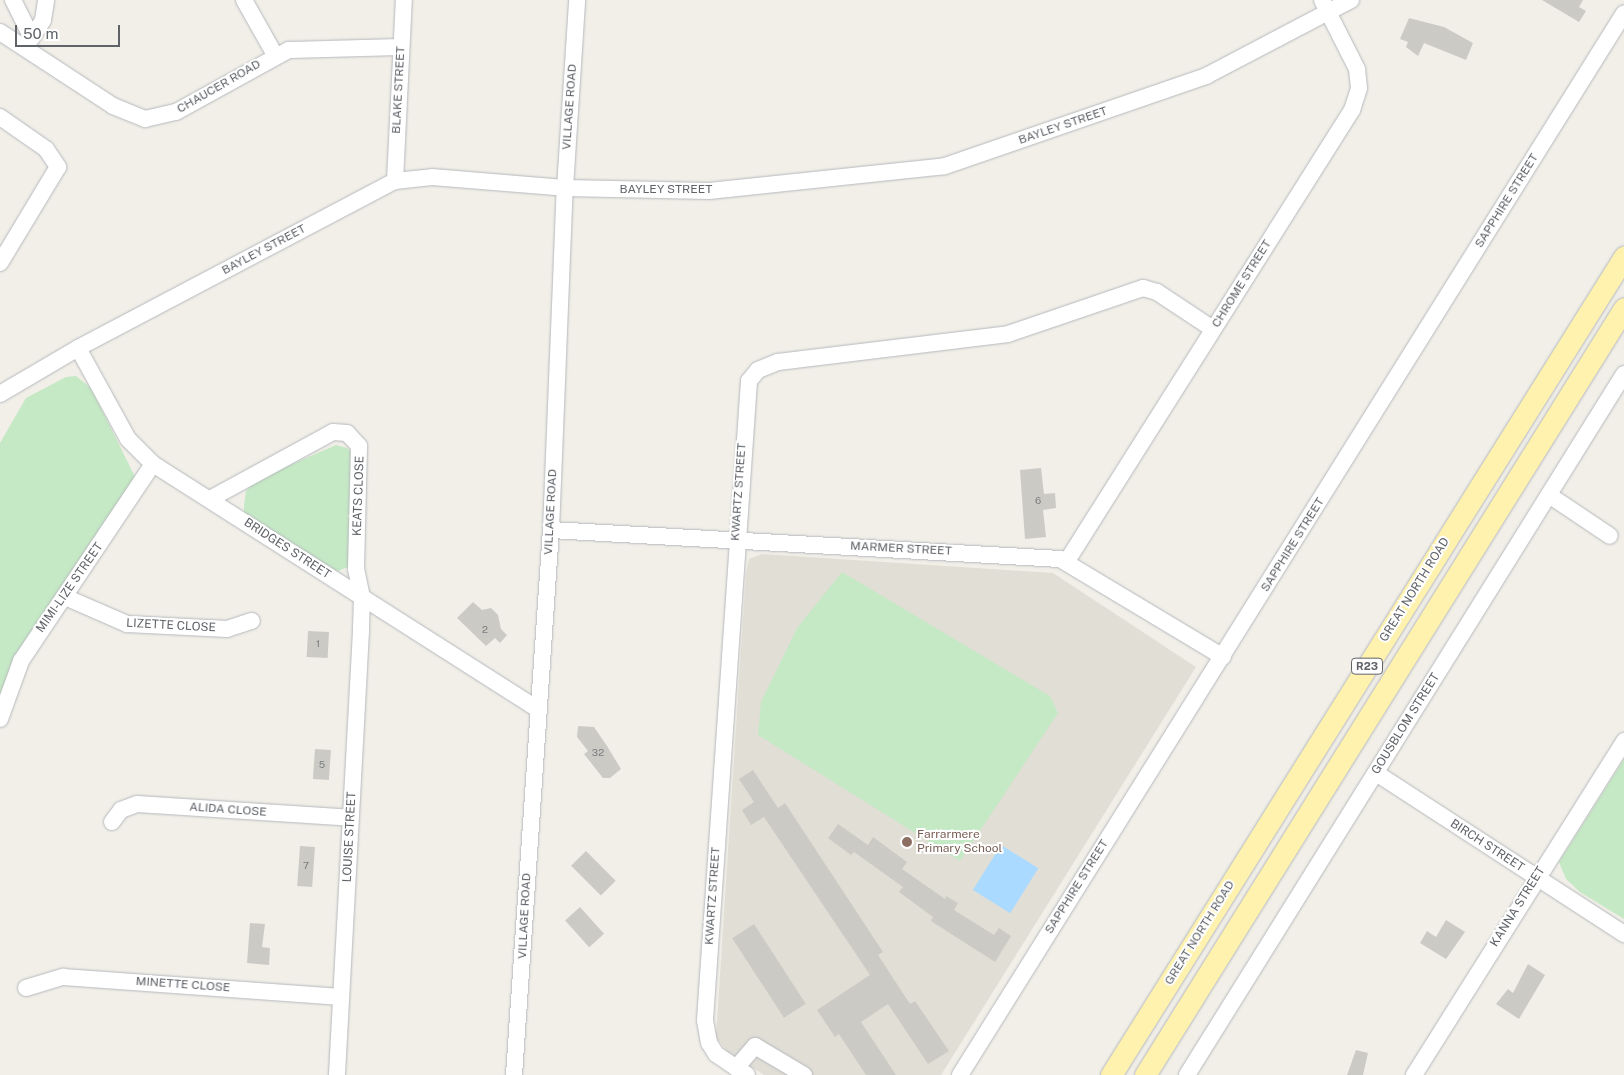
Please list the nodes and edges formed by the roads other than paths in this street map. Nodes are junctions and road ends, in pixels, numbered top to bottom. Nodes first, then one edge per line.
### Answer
1 (13, 0) edge
2 (46, 0) edge
3 (244, 0) edge
4 (404, 0) edge
5 (577, 0) edge
6 (1351, 0) edge
7 (1325, 6) edge
8 (1624, 13) edge
9 (0, 32) edge
10 (28, 43) junction
11 (401, 47) junction
12 (275, 55) junction
13 (0, 117) edge
14 (395, 181) junction
15 (565, 188) junction
16 (1624, 257) edge
17 (0, 263) edge
18 (1624, 308) edge
19 (1214, 329) junction
20 (78, 348) junction
21 (1624, 374) edge
22 (0, 394) edge
23 (1498, 458) junction
24 (154, 464) junction
25 (1522, 472) junction
26 (1549, 495) junction
27 (210, 499) junction
28 (551, 530) junction
29 (1610, 536) dead end
30 (735, 540) junction
31 (1067, 561) junction
32 (64, 597) junction
33 (362, 598) junction
34 (252, 621) dead end
35 (1223, 657) junction
36 (537, 710) junction
37 (0, 719) edge
38 (1624, 740) edge
39 (1376, 773) junction
40 (351, 818) junction
41 (112, 822) dead end
42 (1536, 878) junction
43 (1624, 934) edge
44 (26, 988) dead end
45 (341, 996) junction
46 (519, 1023) junction
47 (741, 1072) edge
48 (337, 1075) edge
49 (514, 1075) edge
50 (522, 1075) edge
51 (804, 1075) edge
52 (960, 1075) edge
53 (1111, 1075) edge
54 (1145, 1075) edge
55 (1187, 1075) edge
56 (1414, 1075) edge

1 - 10 street
2 - 10 street
3 - 12 street
4 - 11 street, BLAKE STREET
5 - 15 street, VILLAGE ROAD
6 - 7 street, BAYLEY STREET
7 - 15 street, BAYLEY STREET
7 - 19 street, CHROME STREET
8 - 35 street, SAPPHIRE STREET
9 - 10 street, CHAUCER ROAD
10 - 12 street, CHAUCER ROAD
11 - 12 street, CHAUCER ROAD
11 - 14 street, BLAKE STREET
13 - 17 street
14 - 15 street, BAYLEY STREET
14 - 20 street, BAYLEY STREET
15 - 28 street, VILLAGE ROAD
16 - 23 main road, GREAT NORTH ROAD / R23
18 - 25 main road, R23
19 - 30 street, KWARTZ STREET
19 - 31 street, CHROME STREET
20 - 22 street, BAYLEY STREET
20 - 24 street, BRIDGES STREET
21 - 26 street, GOUSBLOM STREET
23 - 25 main road
23 - 53 main road, GREAT NORTH ROAD / R23
24 - 27 street, BRIDGES STREET
24 - 32 street, MIMI-LIZE STREET
25 - 54 main road, R23
26 - 29 street
26 - 39 street, GOUSBLOM STREET
27 - 33 street, BRIDGES STREET
27 - 33 street, KEATS CLOSE
28 - 30 street, MARMER STREET
28 - 36 street, VILLAGE ROAD
30 - 31 street, MARMER STREET
30 - 47 street, KWARTZ STREET
31 - 35 street, MARMER STREET
32 - 34 street, LIZETTE CLOSE
32 - 37 street, MIMI-LIZE STREET
33 - 36 street, BRIDGES STREET
33 - 40 street, LOUISE STREET
35 - 52 street, SAPPHIRE STREET
36 - 46 street, VILLAGE ROAD
38 - 42 street, KANNA STREET
39 - 42 street, BIRCH STREET
39 - 55 street, GOUSBLOM STREET
40 - 41 street, ALIDA CLOSE
40 - 45 street, LOUISE STREET
42 - 43 street, BIRCH STREET
42 - 56 street, KANNA STREET
44 - 45 street, MINETTE CLOSE
45 - 48 street, LOUISE STREET
46 - 49 street, VILLAGE ROAD
46 - 50 street, VILLAGE ROAD
47 - 51 street

